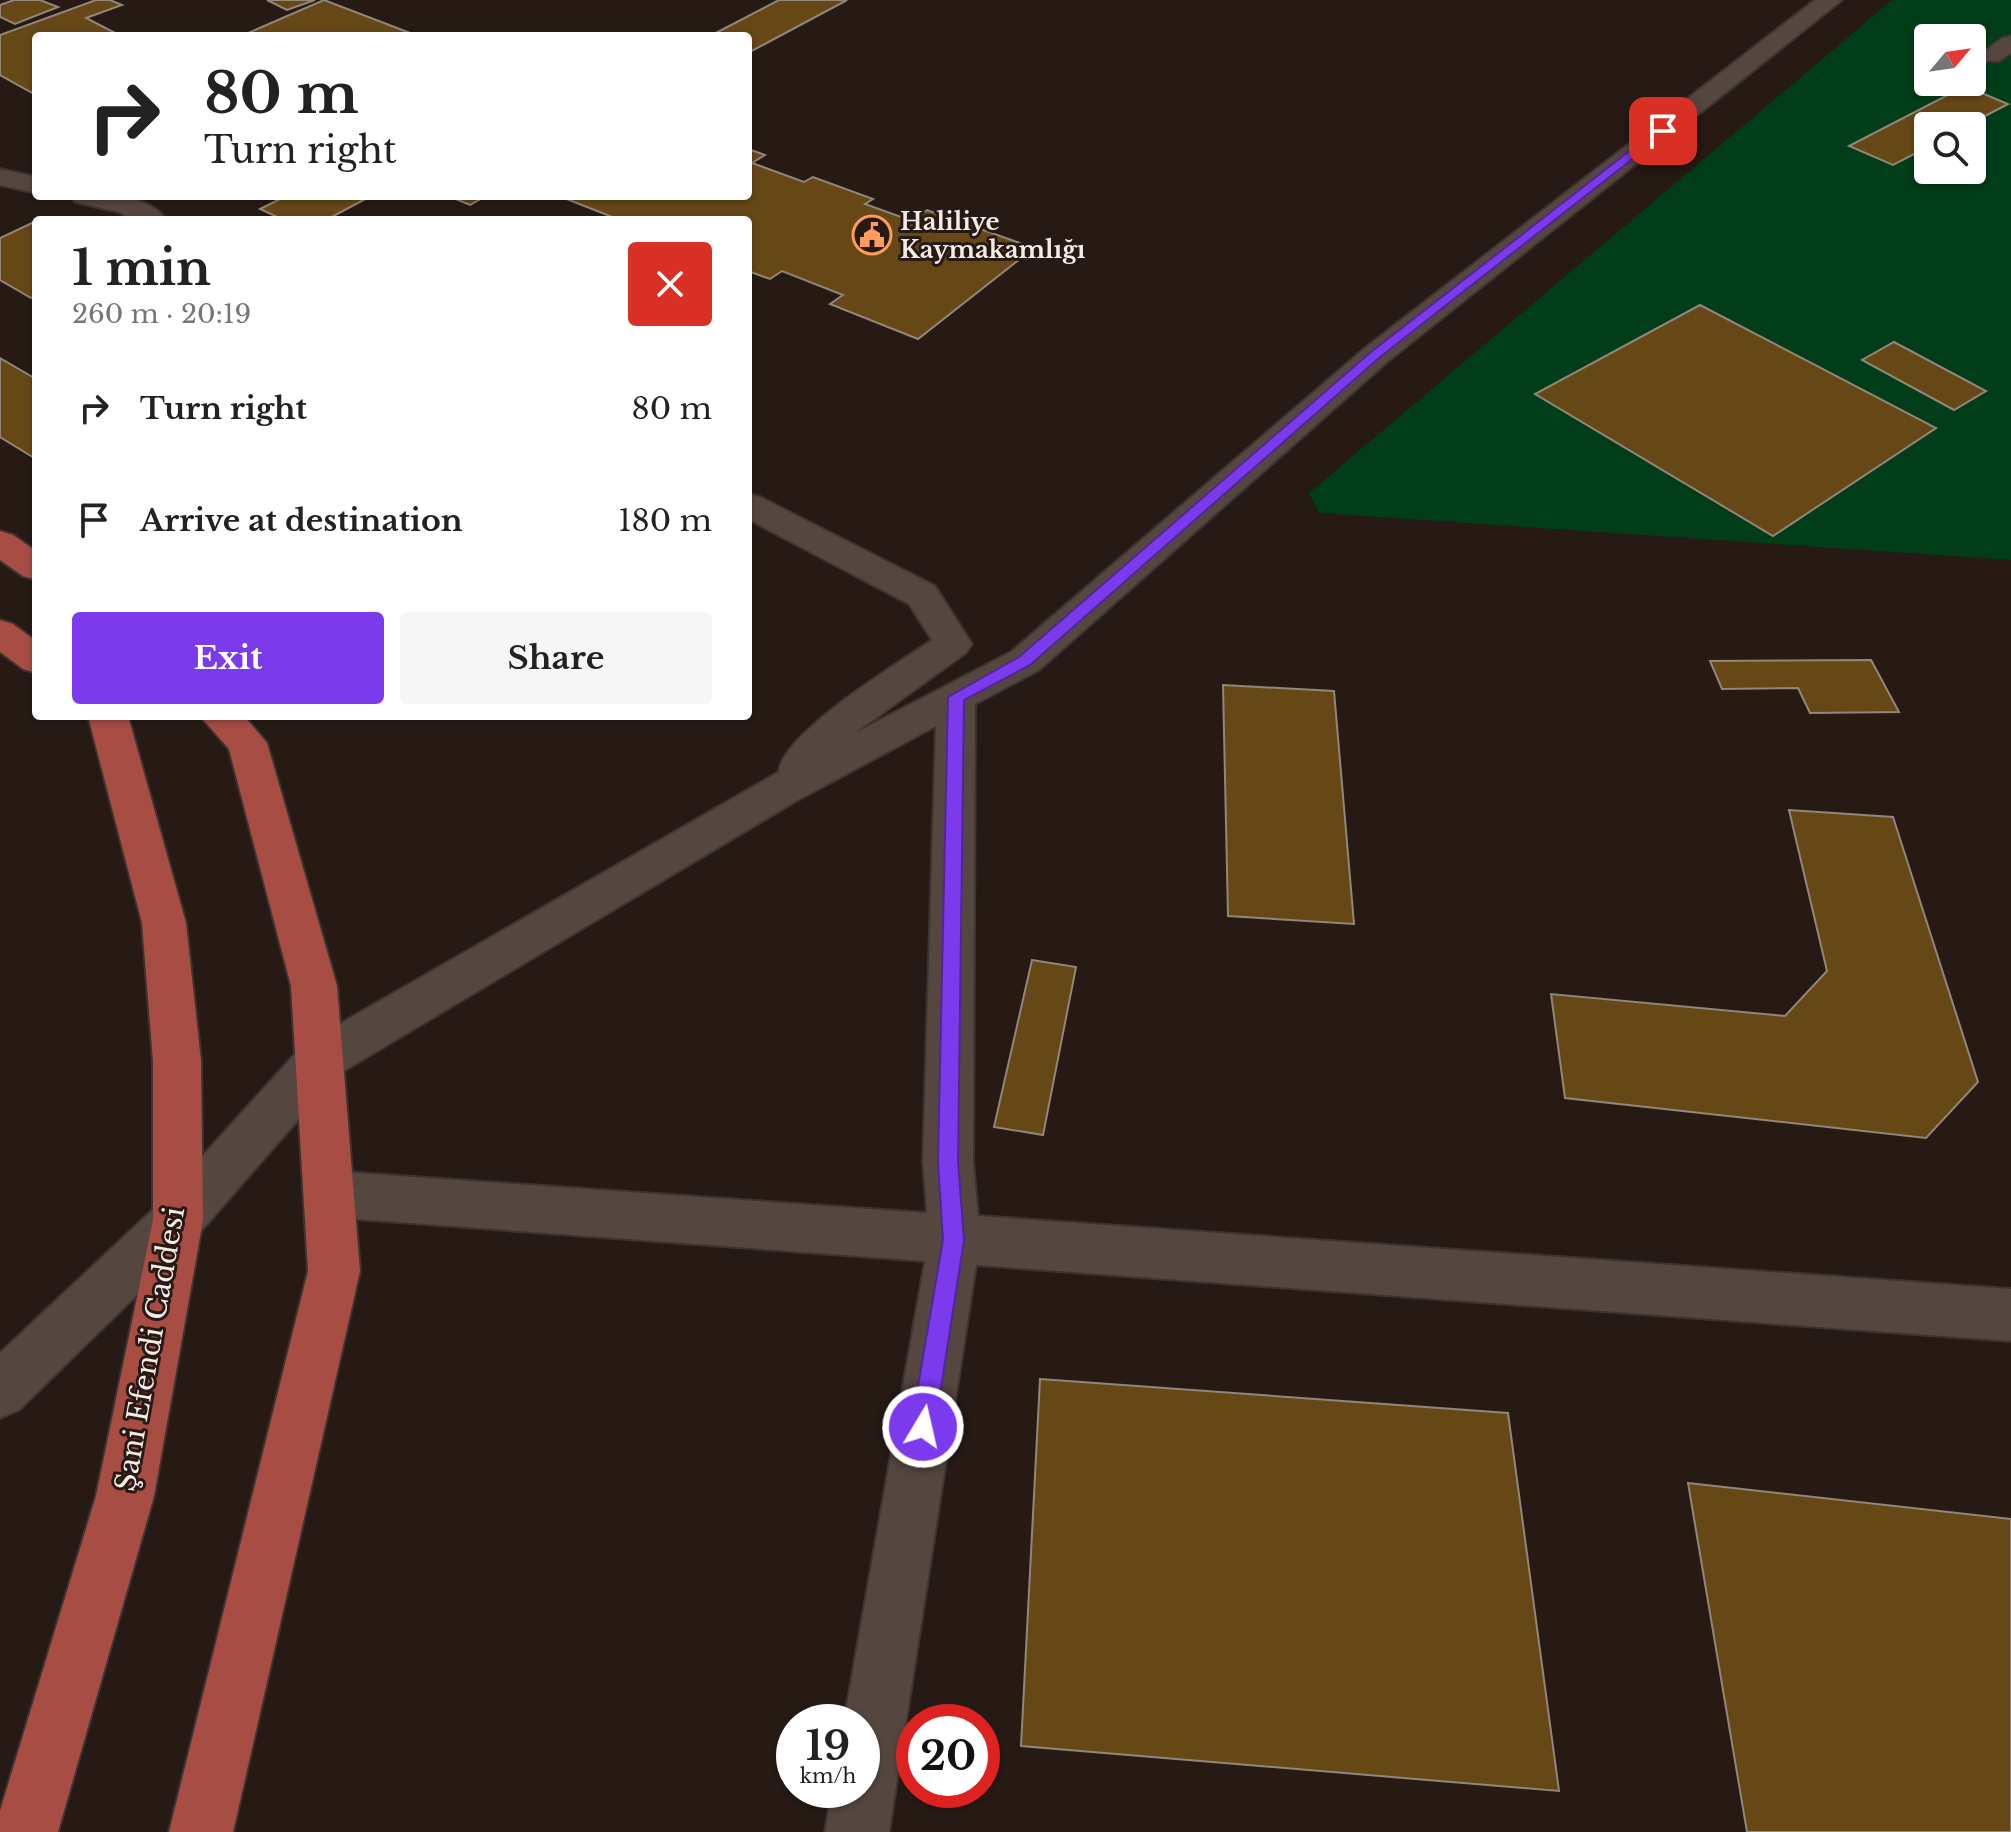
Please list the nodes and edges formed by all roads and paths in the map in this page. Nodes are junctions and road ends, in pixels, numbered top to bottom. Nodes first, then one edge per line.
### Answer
1 (1830, 0) edge
2 (2011, 43) edge
3 (1990, 56) dead end
4 (0, 177) edge
5 (32, 184) edge
6 (102, 200) edge
7 (145, 216) edge
8 (752, 507) edge
9 (0, 543) edge
10 (32, 565) edge
11 (0, 633) edge
12 (32, 657) edge
13 (956, 697) junction
14 (109, 720) edge
15 (224, 720) edge
16 (781, 790) junction
17 (320, 1060) junction
18 (329, 1194) junction
19 (178, 1220) junction
20 (954, 1240) junction
21 (2011, 1315) edge
22 (0, 1391) edge
23 (26, 1832) edge
24 (201, 1832) edge
25 (857, 1832) edge

1 - 13 street
2 - 3 street
4 - 5 street
6 - 7 street
8 - 16 street
9 - 10 main road
11 - 12 main road
13 - 16 street
13 - 20 street
14 - 19 main road, Şani Efendi Caddesi
15 - 17 main road
16 - 17 street
17 - 18 main road
17 - 19 street
18 - 20 street
18 - 24 main road
19 - 22 street
19 - 23 main road, Şani Efendi Caddesi
20 - 21 street
20 - 25 street

